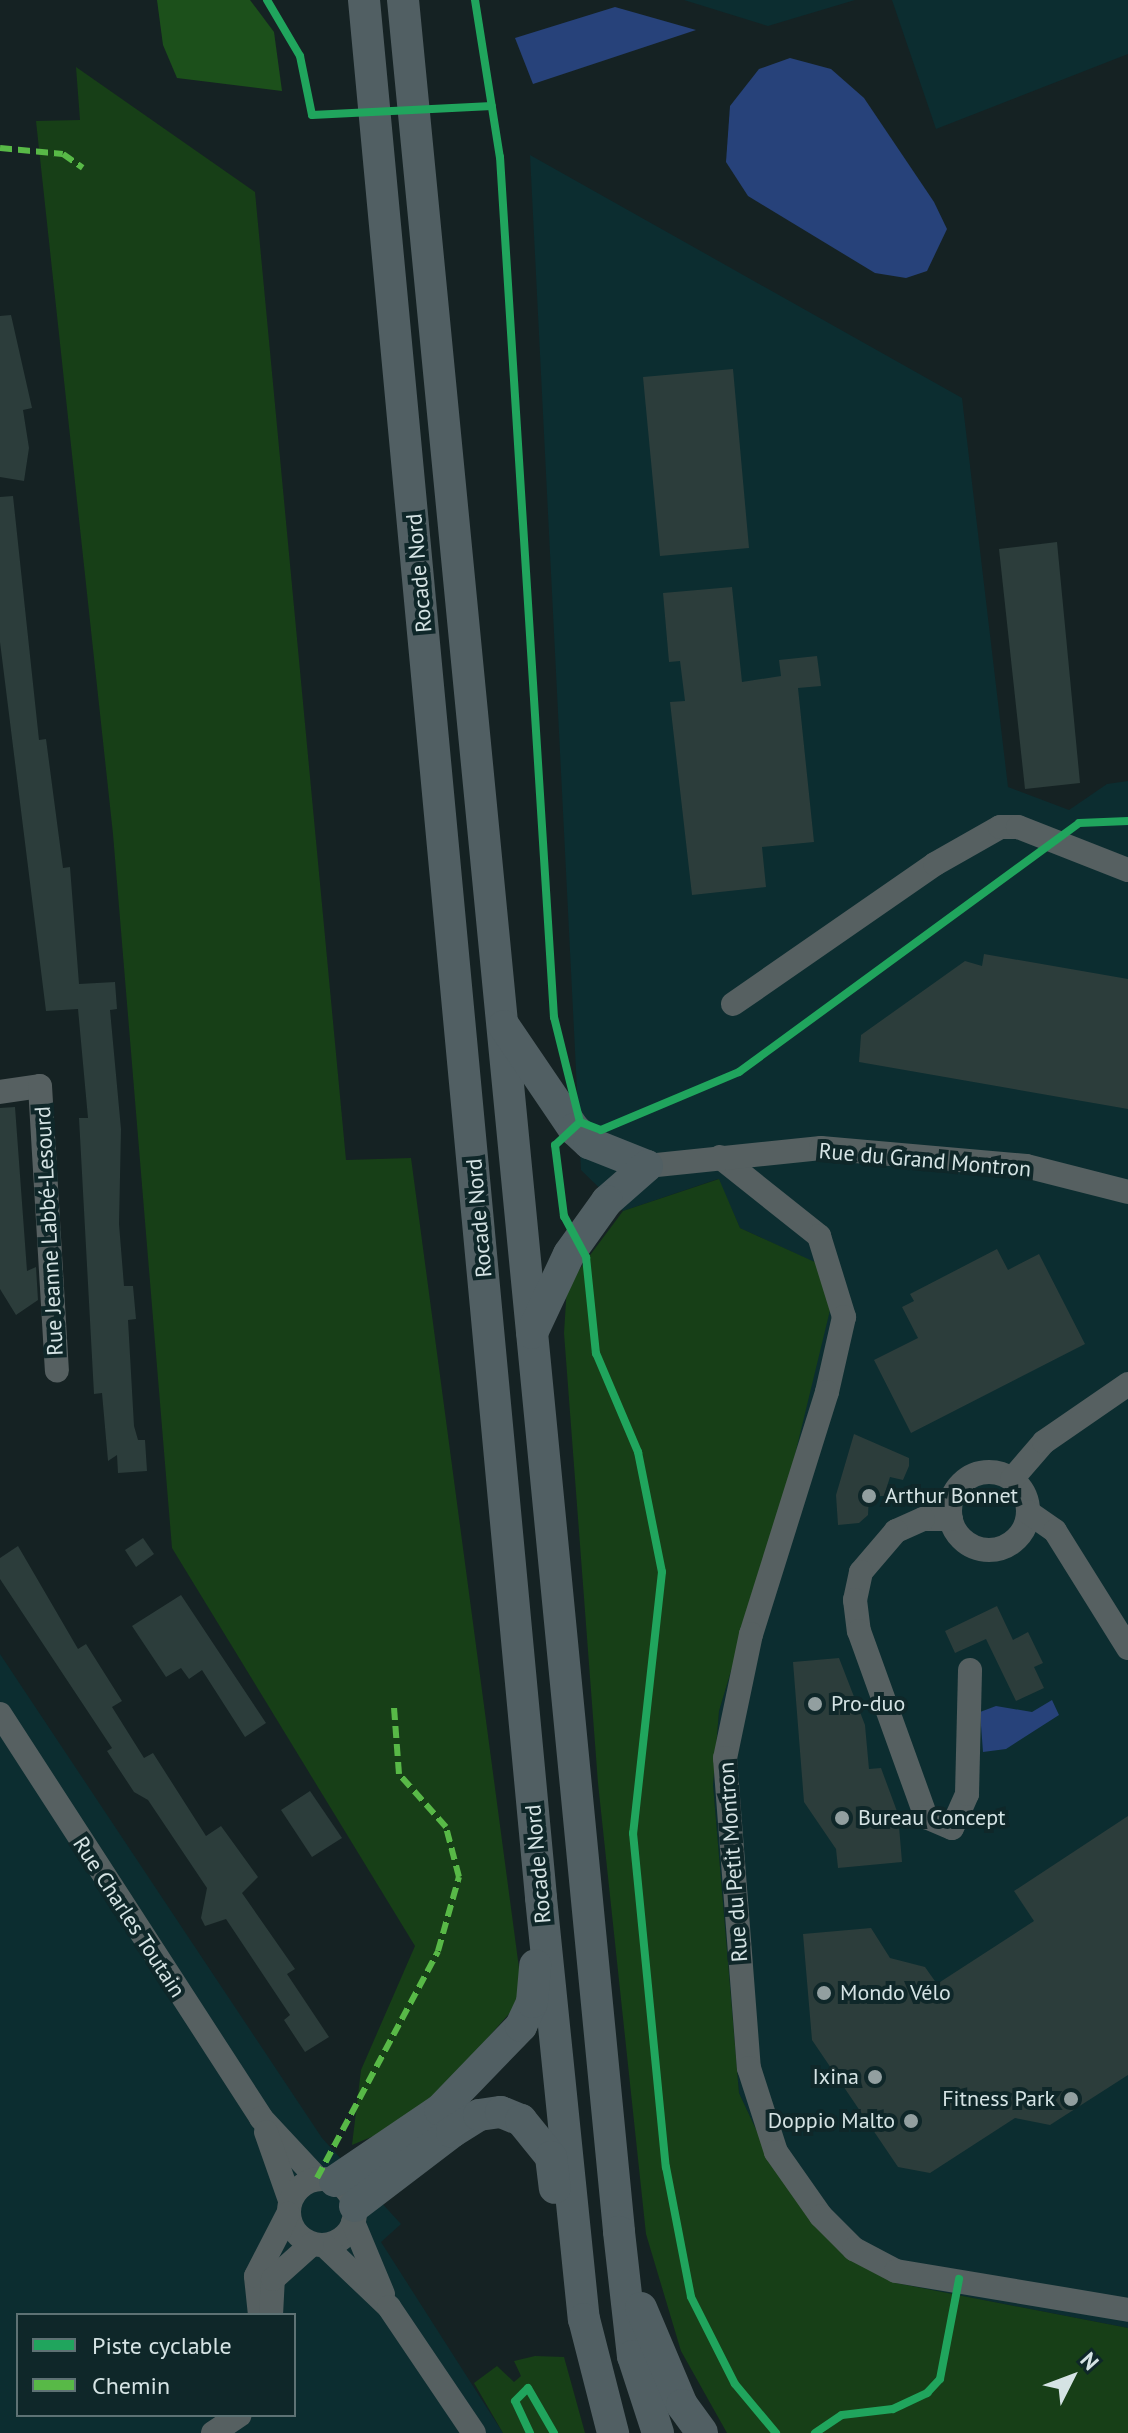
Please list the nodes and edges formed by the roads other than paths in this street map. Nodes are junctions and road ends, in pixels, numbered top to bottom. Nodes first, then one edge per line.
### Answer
1 (364, 0) edge
2 (403, 0) edge
3 (1128, 870) edge
4 (733, 1004) dead end
5 (498, 1017) junction
6 (0, 1092) edge
7 (720, 1157) junction
8 (647, 1166) junction
9 (1128, 1192) edge
10 (532, 1333) junction
11 (57, 1370) dead end
12 (1128, 1384) edge
13 (1012, 1479) junction
14 (1028, 1512) junction
15 (951, 1519) junction
16 (1128, 1648) edge
17 (970, 1670) dead end
18 (0, 1714) edge
19 (541, 1898) junction
20 (261, 2118) junction
21 (340, 2197) junction
22 (289, 2207) junction
23 (619, 2232) junction
24 (318, 2245) junction
25 (389, 2307) junction
26 (1128, 2310) edge
27 (260, 2313) edge
28 (271, 2313) edge
29 (584, 2319) junction
30 (237, 2417) edge
31 (213, 2433) edge
32 (474, 2433) edge
33 (613, 2433) edge
34 (658, 2433) edge
35 (702, 2433) edge

1 - 19 main road, Rocade Nord
2 - 5 main road, Rocade Nord
3 - 4 street
5 - 8 main road
5 - 10 main road, Rocade Nord
6 - 11 street, Rue Jeanne Labbé-Lesourd
7 - 8 street
7 - 9 street, Rue du Grand Montron
7 - 26 street, Rue du Petit Montron
8 - 10 main road
10 - 23 main road, Rocade Nord
12 - 13 street
13 - 14 street
13 - 15 street
14 - 15 street
14 - 16 street
15 - 17 street
18 - 20 street, Rue Charles Toutain
19 - 21 main road
19 - 29 main road, Rocade Nord
20 - 21 street, Rue Charles Toutain
20 - 22 street, Rue Charles Toutain
21 - 22 street
21 - 24 street
21 - 25 street, Rue Charles Toutain
21 - 29 main road
22 - 24 street, Rue Charles Toutain
22 - 27 street
23 - 34 main road, Rocade Nord
23 - 35 main road, Rocade Nord
24 - 25 street, Rue Charles Toutain
24 - 28 street
25 - 32 street, Rue Charles Toutain
29 - 33 main road, Rocade Nord
30 - 31 street

